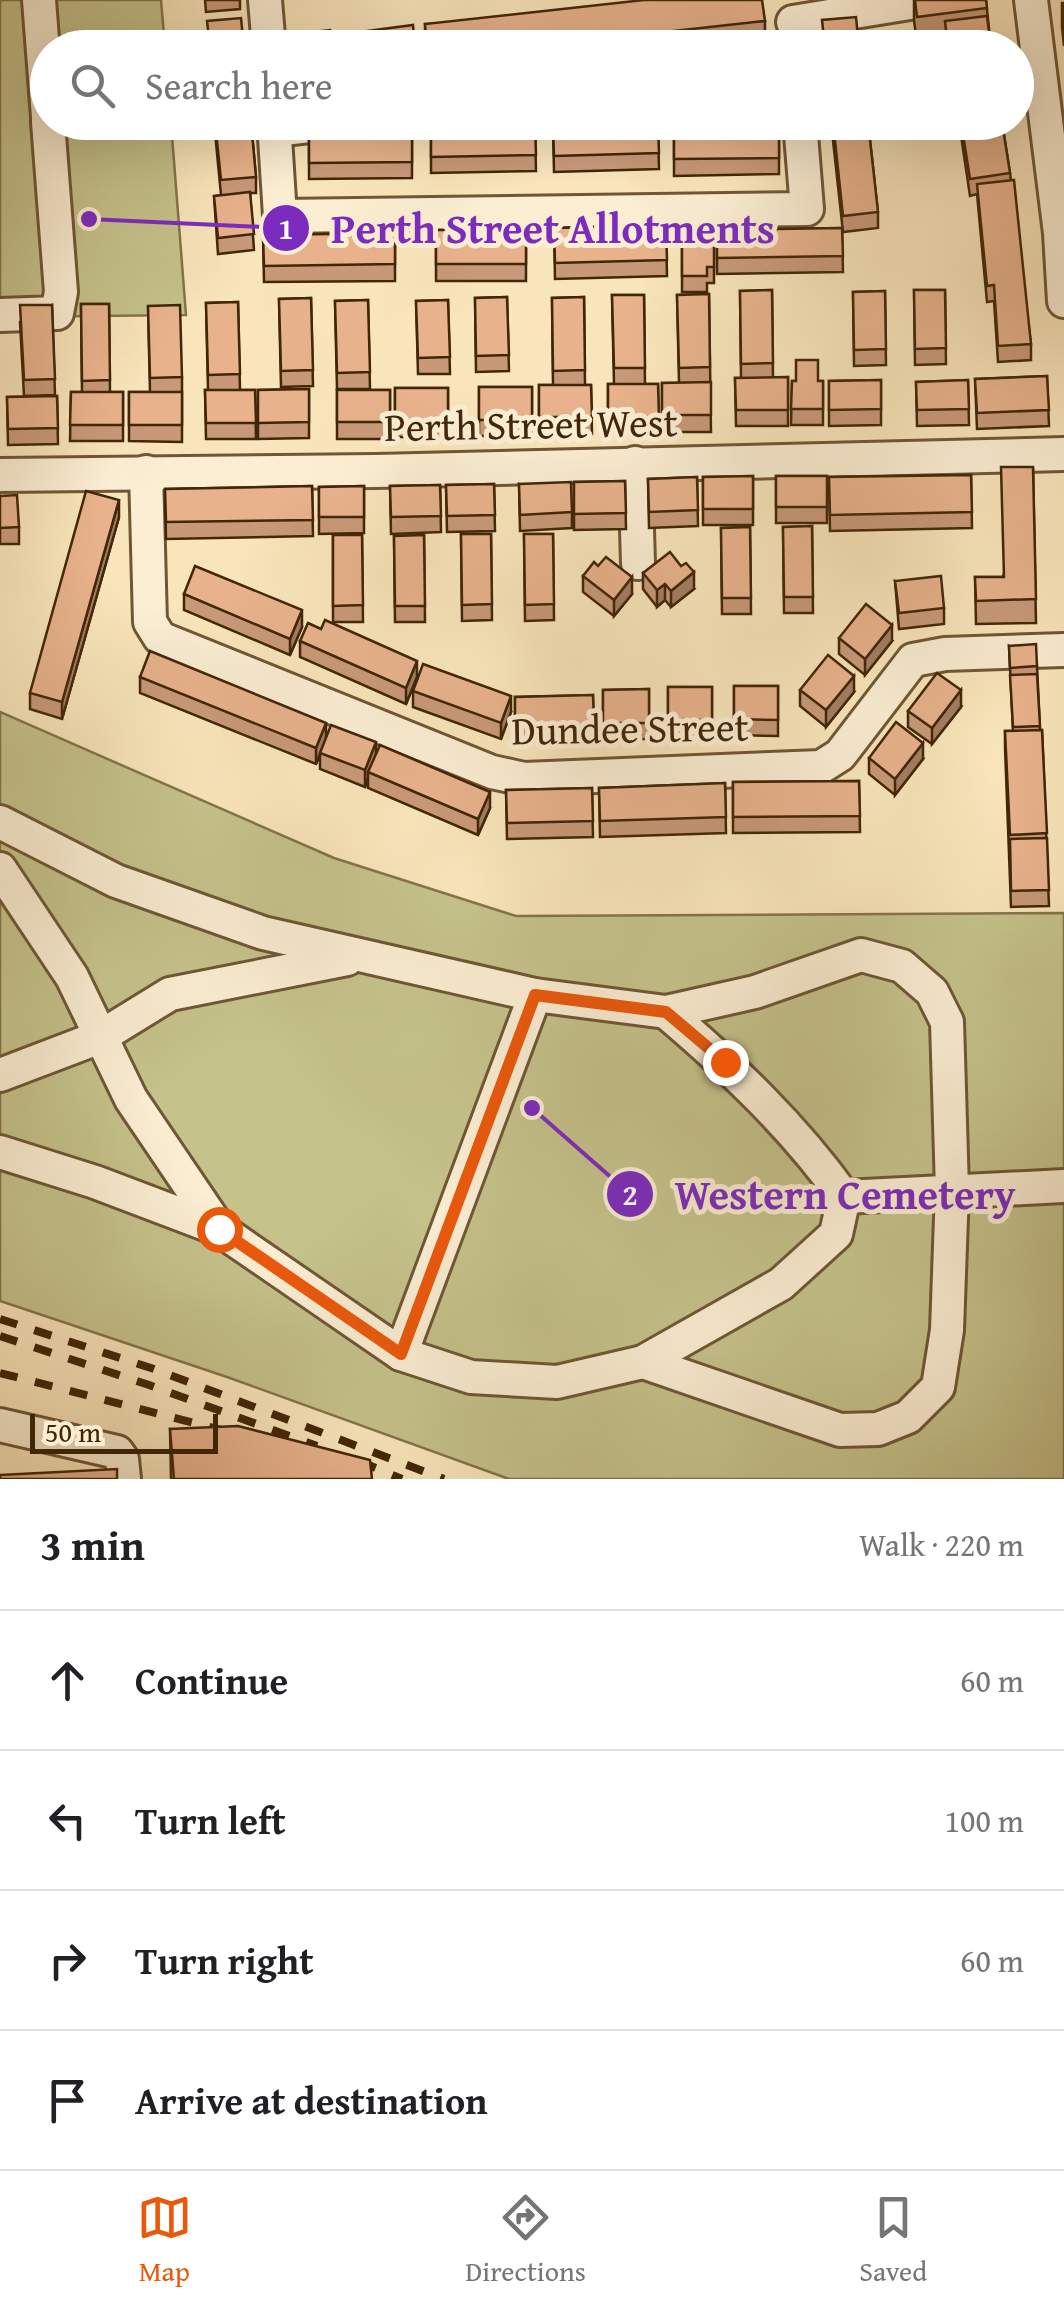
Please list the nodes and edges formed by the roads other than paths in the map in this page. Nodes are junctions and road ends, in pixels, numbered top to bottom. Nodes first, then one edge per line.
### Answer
1 (38, 0) edge
2 (265, 0) edge
3 (928, 0) edge
4 (1031, 0) edge
5 (792, 23) edge
6 (40, 30) edge
7 (267, 30) edge
8 (50, 140) edge
9 (275, 140) edge
10 (801, 140) edge
11 (1064, 300) edge
12 (0, 315) edge
13 (1064, 454) edge
14 (635, 463) junction
15 (146, 472) junction
16 (0, 474) edge
17 (638, 563) dead end
18 (1064, 650) edge
19 (0, 822) edge
20 (0, 869) edge
21 (361, 956) junction
22 (535, 995) junction
23 (666, 1012) junction
24 (100, 1038) junction
25 (0, 1074) edge
26 (0, 1152) edge
27 (1064, 1186) edge
28 (952, 1190) junction
29 (844, 1196) junction
30 (219, 1229) junction
31 (401, 1354) junction
32 (643, 1362) junction
33 (0, 1425) edge
34 (124, 1479) edge

1 - 6 street
2 - 7 street
3 - 5 street
4 - 11 street
8 - 12 street
9 - 10 street
13 - 14 street, Perth Street West
14 - 15 street, Perth Street West
14 - 17 street
15 - 16 street, Perth Street West
15 - 18 street, Dundee Street
19 - 21 street
20 - 24 street
21 - 22 street
21 - 24 street
22 - 23 street
22 - 31 street
23 - 28 street
23 - 29 street
24 - 25 street
24 - 30 street
26 - 30 street
27 - 28 street
28 - 29 street
28 - 32 street
29 - 32 street
30 - 31 street
31 - 32 street
33 - 34 street

